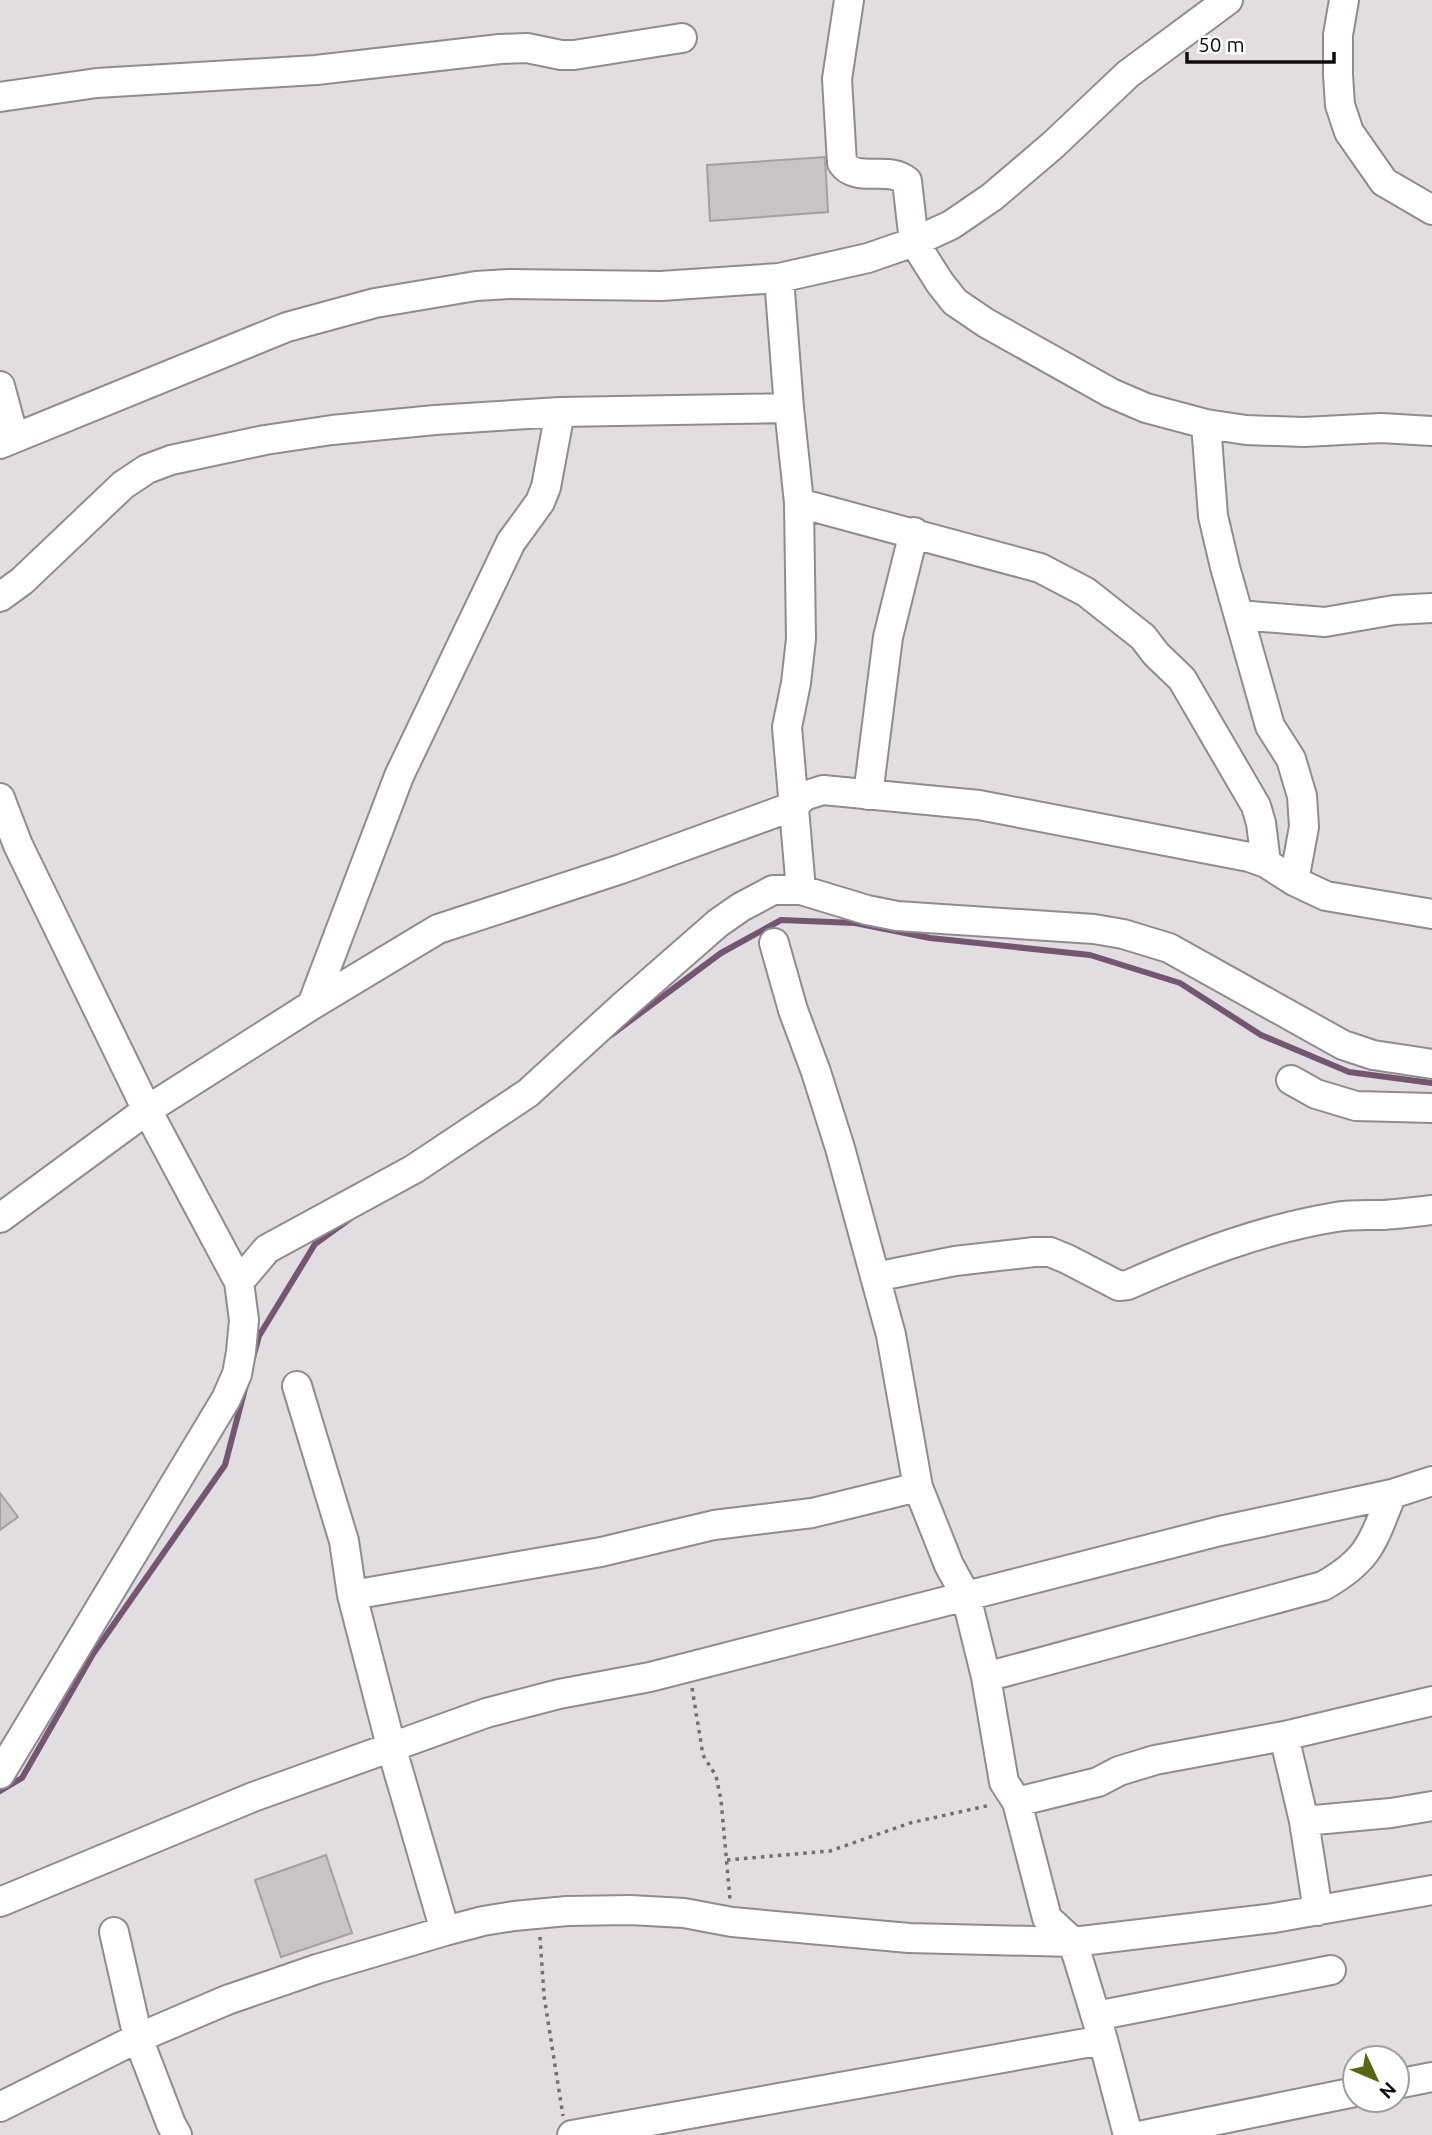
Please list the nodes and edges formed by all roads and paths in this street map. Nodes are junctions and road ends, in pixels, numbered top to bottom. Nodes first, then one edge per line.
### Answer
1 (849, 0) edge
2 (1228, 0) edge
3 (1344, 0) edge
4 (682, 38) dead end
5 (0, 97) edge
6 (1432, 210) edge
7 (914, 242) junction
8 (779, 278) junction
9 (0, 386) edge
10 (789, 408) junction
11 (560, 412) junction
12 (1206, 424) junction
13 (1432, 431) edge
14 (7, 441) edge
15 (799, 503) junction
16 (914, 532) junction
17 (0, 597) edge
18 (1432, 608) edge
19 (1239, 615) junction
20 (868, 795) junction
21 (0, 798) edge
22 (794, 806) junction
23 (1266, 863) junction
24 (1294, 881) junction
25 (801, 890) junction
26 (1432, 914) edge
27 (774, 943) dead end
28 (313, 1005) junction
29 (1432, 1063) edge
30 (1291, 1080) dead end
31 (1432, 1108) edge
32 (147, 1110) junction
33 (1432, 1210) edge
34 (0, 1217) edge
35 (875, 1277) junction
36 (239, 1282) junction
37 (297, 1386) dead end
38 (1432, 1481) edge
39 (918, 1487) junction
40 (1392, 1494) junction
41 (352, 1595) junction
42 (966, 1596) junction
43 (688, 1666) junction
44 (986, 1677) junction
45 (1432, 1701) edge
46 (1283, 1736) junction
47 (391, 1746) junction
48 (0, 1774) edge
49 (1017, 1802) junction
50 (1432, 1806) edge
51 (1304, 1821) junction
52 (727, 1860) junction
53 (1432, 1889) edge
54 (0, 1902) edge
55 (1318, 1911) junction
56 (539, 1913) junction
57 (732, 1922) junction
58 (445, 1931) junction
59 (114, 1932) dead end
60 (1073, 1941) junction
61 (1331, 1970) dead end
62 (1100, 2028) junction
63 (138, 2038) junction
64 (1432, 2077) edge
65 (1411, 2081) edge
66 (1341, 2095) edge
67 (0, 2107) edge
68 (569, 2130) edge
69 (177, 2135) edge
70 (1128, 2135) edge
71 (1144, 2135) edge

1 - 7 street
2 - 7 street
3 - 6 street
4 - 5 street
7 - 8 street
7 - 12 street
8 - 10 street
8 - 14 street
9 - 14 street
10 - 11 street
10 - 15 street
11 - 17 street
11 - 28 street
12 - 13 street
12 - 19 street
15 - 16 street
15 - 22 street
16 - 20 street
16 - 23 street
18 - 19 street
19 - 24 street
20 - 22 street
20 - 23 street
21 - 32 street
22 - 25 street
22 - 28 street
23 - 24 street
24 - 26 street
25 - 29 street
25 - 36 street
27 - 35 street
28 - 32 street
30 - 31 street
32 - 34 street
32 - 36 street
33 - 35 street
35 - 39 street
36 - 48 street
37 - 41 street
38 - 40 street
39 - 41 street
39 - 42 street
40 - 42 street
40 - 44 street
41 - 47 street
42 - 43 street
42 - 44 street
43 - 47 street
43 - 52 path
44 - 49 street
45 - 46 street
46 - 49 street
46 - 51 street
47 - 54 street
47 - 58 street
49 - 52 path
49 - 60 street
50 - 51 street
51 - 55 street
52 - 57 path
53 - 55 street
55 - 60 street
56 - 57 street
56 - 58 street
56 - 68 path
57 - 60 street
58 - 63 street
59 - 63 street
60 - 62 street
61 - 62 street
62 - 68 street
62 - 70 street
63 - 67 street
63 - 69 street
64 - 65 street
66 - 71 street

